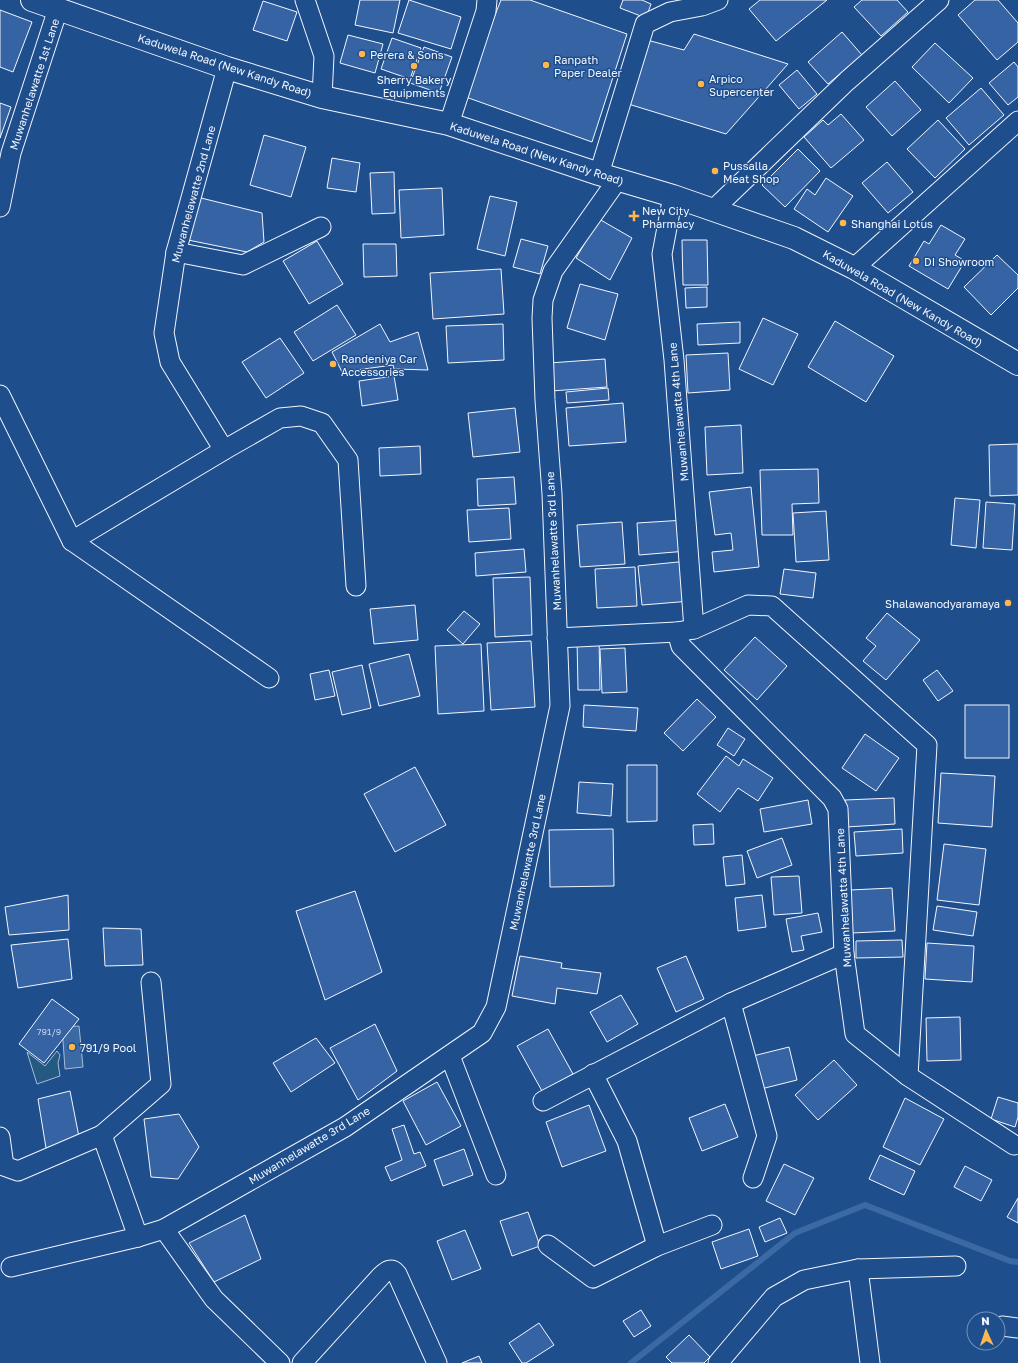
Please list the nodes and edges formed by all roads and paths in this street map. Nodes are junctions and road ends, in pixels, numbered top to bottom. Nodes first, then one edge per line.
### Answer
1 (32, 0) edge
2 (305, 0) edge
3 (487, 0) edge
4 (718, 0) edge
5 (940, 0) edge
6 (58, 9) junction
7 (227, 68) junction
8 (322, 97) junction
9 (1018, 121) edge
10 (449, 124) junction
11 (608, 177) junction
12 (673, 196) junction
13 (0, 207) edge
14 (714, 209) junction
15 (321, 227) dead end
16 (176, 252) junction
17 (854, 268) junction
18 (1018, 364) edge
19 (0, 395) edge
20 (224, 450) junction
21 (72, 541) junction
22 (356, 586) dead end
23 (686, 631) junction
24 (557, 638) junction
25 (269, 678) dead end
26 (844, 954) junction
27 (151, 982) dead end
28 (731, 1003) junction
29 (450, 1056) junction
30 (593, 1074) junction
31 (908, 1076) junction
32 (543, 1101) dead end
33 (102, 1136) junction
34 (0, 1137) edge
35 (1014, 1144) dead end
36 (496, 1175) dead end
37 (753, 1178) dead end
38 (712, 1225) dead end
39 (164, 1229) junction
40 (138, 1237) junction
41 (548, 1245) dead end
42 (657, 1246) junction
43 (956, 1266) dead end
44 (11, 1267) dead end
45 (858, 1269) junction
46 (280, 1363) edge
47 (302, 1363) edge
48 (437, 1363) edge
49 (718, 1363) edge
50 (870, 1363) edge

1 - 6 main road, Kaduwela Road (New Kandy Road)
2 - 8 street
3 - 10 street
4 - 11 street, Muwanhelawatte 3rd Lane
5 - 14 street
6 - 7 main road, Kaduwela Road (New Kandy Road)
6 - 13 street, Muwanhelawatte 1st Lane
7 - 8 main road, Kaduwela Road (New Kandy Road)
7 - 16 street, Muwanhelawatte 2nd Lane
8 - 10 main road, Kaduwela Road (New Kandy Road)
9 - 17 street
10 - 11 main road, Kaduwela Road (New Kandy Road)
11 - 12 main road, Kaduwela Road (New Kandy Road)
11 - 24 street, Muwanhelawatte 3rd Lane
12 - 14 main road, Kaduwela Road (New Kandy Road)
12 - 23 street, Muwanhelawatta 4th Lane
14 - 17 main road, Kaduwela Road (New Kandy Road)
15 - 16 street
16 - 20 street, Muwanhelawatte 2nd Lane
17 - 18 main road, Kaduwela Road (New Kandy Road)
19 - 21 street
20 - 21 street
20 - 22 street
21 - 25 street
23 - 24 street
23 - 26 street, Muwanhelawatta 4th Lane
23 - 31 street
24 - 29 street, Muwanhelawatte 3rd Lane
26 - 28 street
26 - 31 street, Muwanhelawatta 4th Lane
27 - 33 street
28 - 30 street
28 - 37 street
29 - 36 street
29 - 39 street, Muwanhelawatte 3rd Lane
30 - 32 street
30 - 42 street
31 - 35 street, Muwanhelawatta 4th Lane
33 - 34 street
33 - 40 street
38 - 42 street
39 - 40 street, Muwanhelawatte 3rd Lane
39 - 46 street
40 - 44 street, Muwanhelawatte 3rd Lane
41 - 42 street
43 - 45 street
45 - 49 street
45 - 50 street
47 - 48 street

